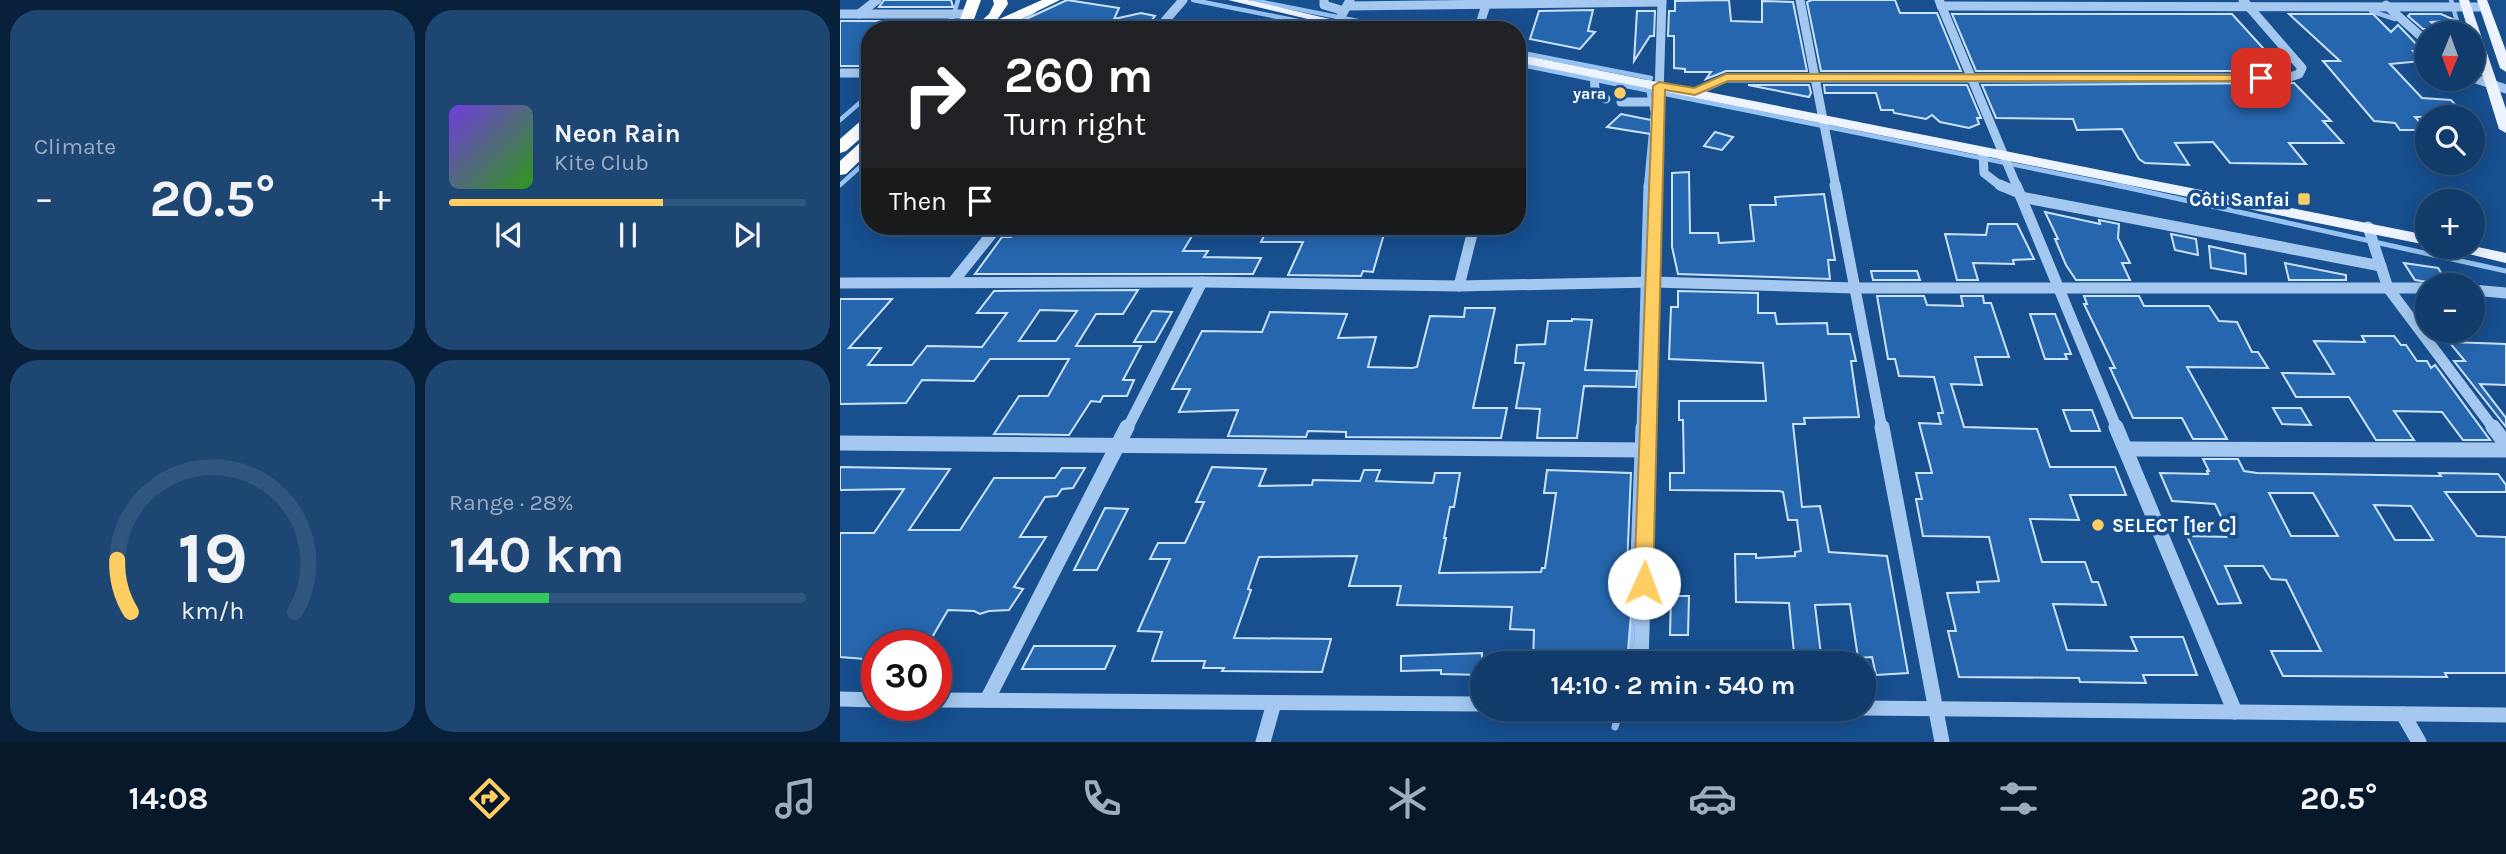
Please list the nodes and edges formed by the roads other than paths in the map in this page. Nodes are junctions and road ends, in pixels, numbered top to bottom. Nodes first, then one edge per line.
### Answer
1 (877, 0) edge
2 (999, 0) edge
3 (1033, 0) edge
4 (1053, 0) edge
5 (1183, 0) edge
6 (1233, 0) edge
7 (1324, 0) edge
8 (1800, 0) edge
9 (2382, 0) edge
10 (1662, 1) edge
11 (1940, 3) edge
12 (2116, 3) edge
13 (2247, 4) edge
14 (2465, 4) edge
15 (2484, 4) edge
16 (1347, 5) edge
17 (1486, 5) junction
18 (972, 7) edge
19 (2388, 7) junction
20 (840, 14) edge
21 (859, 14) junction
22 (988, 21) edge
23 (1005, 21) edge
24 (1009, 21) edge
25 (1165, 21) edge
26 (1319, 21) edge
27 (1481, 21) edge
28 (2415, 31) edge
29 (1526, 62) edge
30 (2506, 68) edge
31 (840, 72) edge
32 (861, 73) edge
33 (1595, 73) junction
34 (1815, 78) junction
35 (1971, 78) junction
36 (1659, 86) junction
37 (2500, 88) edge
38 (1695, 92) junction
39 (1606, 99) dead end
40 (1621, 102) dead end
41 (1658, 102) junction
42 (1822, 119) junction
43 (861, 129) edge
44 (2506, 129) edge
45 (840, 148) edge
46 (861, 150) edge
47 (1983, 152) junction
48 (2004, 157) junction
49 (840, 170) edge
50 (2020, 195) junction
51 (2368, 227) junction
52 (991, 235) edge
53 (1472, 235) edge
54 (2415, 237) edge
55 (2485, 253) edge
56 (2506, 258) edge
57 (2381, 265) junction
58 (953, 282) junction
59 (1202, 282) junction
60 (1653, 282) junction
61 (840, 283) edge
62 (1458, 286) junction
63 (1855, 288) junction
64 (2059, 288) junction
65 (2388, 288) junction
66 (2415, 288) edge
67 (2485, 291) edge
68 (2506, 293) edge
69 (840, 443) edge
70 (1118, 444) junction
71 (2506, 444) edge
72 (2126, 449) junction
73 (1648, 450) junction
74 (2506, 450) edge
75 (1642, 651) edge
76 (840, 699) edge
77 (861, 699) edge
78 (952, 700) edge
79 (986, 701) junction
80 (1274, 703) junction
81 (1470, 704) edge
82 (1876, 708) edge
83 (1936, 710) junction
84 (2235, 712) junction
85 (2403, 714) junction
86 (2506, 715) edge
87 (1263, 742) edge
88 (1942, 742) edge
89 (2419, 742) edge

1 - 21 street
2 - 22 highway
3 - 23 highway
4 - 24 highway
5 - 25 street
6 - 26 main road
7 - 16 street
8 - 34 street
9 - 19 street
10 - 17 street
10 - 36 street
11 - 12 street
11 - 35 street
12 - 13 street
13 - 19 street
13 - 35 street
14 - 15 street
14 - 19 street
14 - 37 main road
15 - 30 main road
16 - 17 street
17 - 27 street
18 - 21 street
19 - 28 street
20 - 21 street
29 - 33 main road
31 - 32 street
33 - 36 main road
33 - 39 street
34 - 35 street
34 - 38 street
34 - 42 street
35 - 48 street
36 - 38 main road
36 - 41 street
37 - 44 main road
38 - 42 main road
40 - 41 street
41 - 60 street
42 - 47 main road
42 - 63 street
43 - 45 highway
46 - 49 highway
47 - 48 main road
47 - 50 street
48 - 50 street
48 - 51 main road
50 - 57 street
50 - 64 street
51 - 54 main road
51 - 57 street
52 - 58 street
53 - 62 street
55 - 56 main road
57 - 65 street
58 - 59 street
58 - 61 street
59 - 62 street
59 - 70 street
60 - 62 street
60 - 63 street
60 - 73 street
63 - 64 street
63 - 83 street
64 - 65 street
64 - 72 street
65 - 66 street
65 - 71 street
67 - 68 street
69 - 70 street
70 - 73 street
70 - 79 street
72 - 74 street
72 - 84 street
73 - 75 street
76 - 77 street
78 - 79 street
79 - 80 street
80 - 81 street
80 - 87 street
82 - 83 street
83 - 84 street
83 - 88 street
84 - 85 street
85 - 86 street
85 - 89 street

